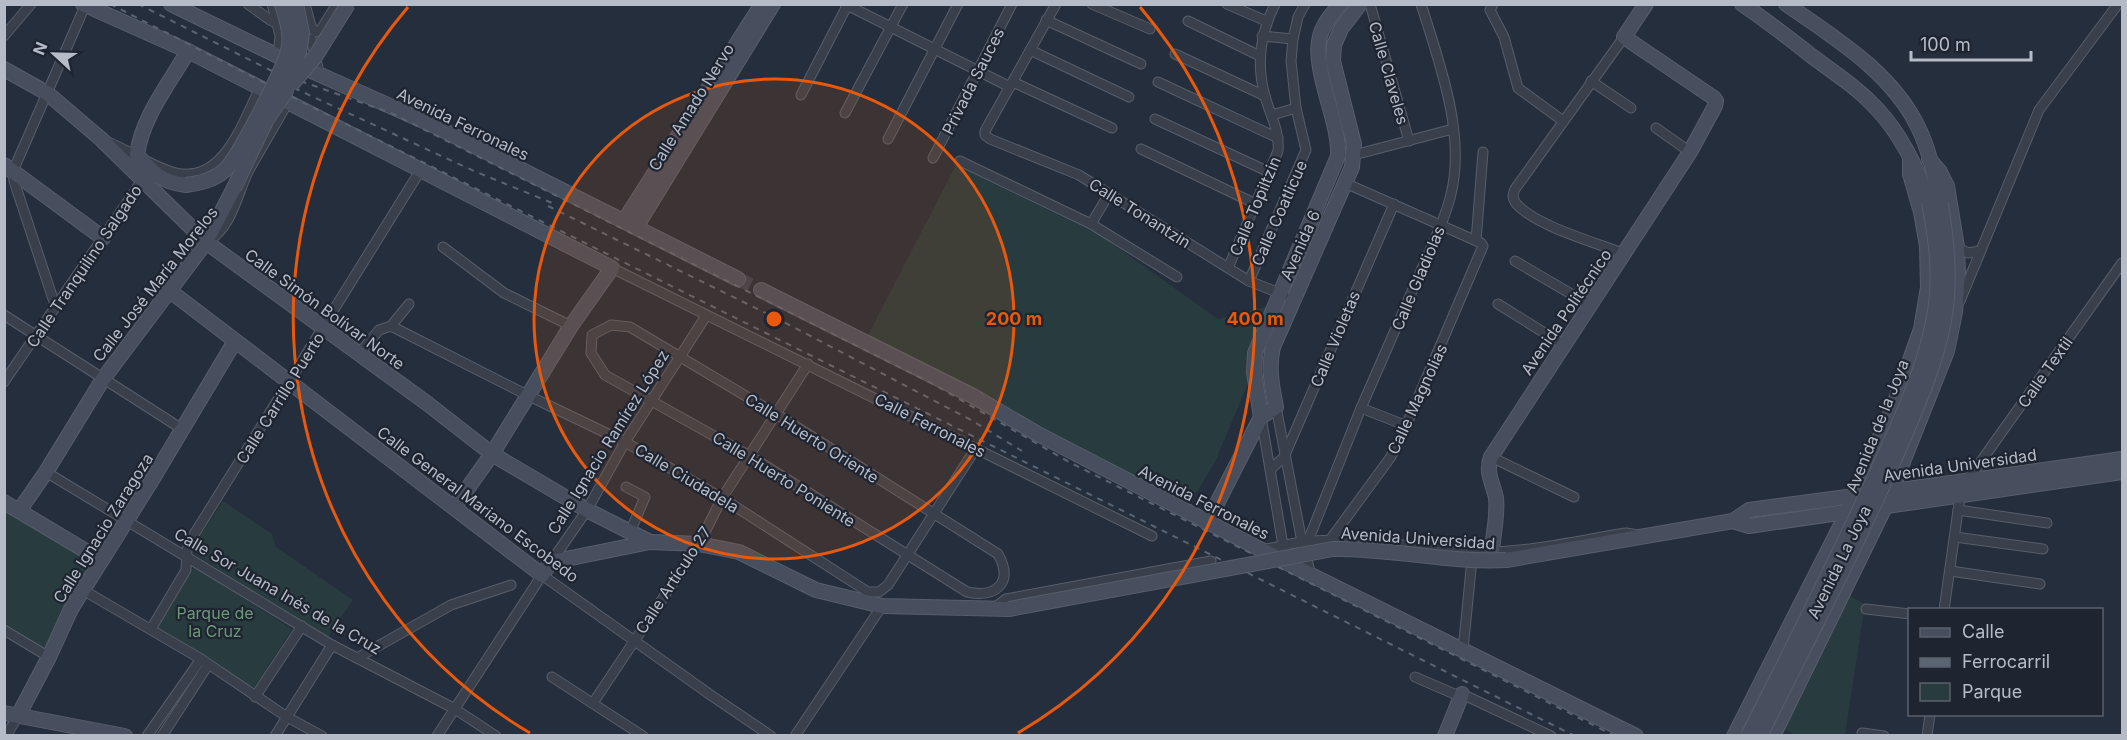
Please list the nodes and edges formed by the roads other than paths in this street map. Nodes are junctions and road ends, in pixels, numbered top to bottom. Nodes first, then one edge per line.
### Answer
1 (30, 4) edge
2 (171, 4) edge
3 (248, 4) edge
4 (272, 4) edge
5 (282, 4) edge
6 (296, 4) edge
7 (305, 4) edge
8 (337, 4) edge
9 (348, 4) edge
10 (762, 4) edge
11 (772, 4) edge
12 (903, 4) edge
13 (958, 4) edge
14 (1012, 4) edge
15 (1056, 4) edge
16 (1092, 4) edge
17 (1227, 4) edge
18 (1275, 4) edge
19 (1305, 4) edge
20 (1340, 4) edge
21 (1360, 4) edge
22 (1370, 4) edge
23 (1421, 4) edge
24 (1493, 4) edge
25 (1646, 4) edge
26 (1742, 4) edge
27 (1786, 4) edge
28 (2118, 4) edge
29 (84, 5) edge
30 (847, 5) edge
31 (1762, 10) edge
32 (1046, 20) junction
33 (1188, 21) dead end
34 (1266, 21) junction
35 (279, 24) junction
36 (891, 27) junction
37 (1150, 29) dead end
38 (4, 36) edge
39 (1262, 36) junction
40 (1624, 37) junction
41 (1293, 39) junction
42 (742, 46) junction
43 (934, 50) junction
44 (1030, 50) junction
45 (188, 51) junction
46 (1175, 54) dead end
47 (278, 56) junction
48 (1260, 56) junction
49 (1141, 64) dead end
50 (4, 69) edge
51 (978, 71) junction
52 (320, 76) junction
53 (1592, 81) junction
54 (1158, 82) dead end
55 (1011, 84) junction
56 (260, 88) junction
57 (1340, 89) junction
58 (1326, 91) junction
59 (47, 93) junction
60 (801, 95) dead end
61 (1265, 96) junction
62 (287, 97) junction
63 (1129, 97) dead end
64 (1296, 108) junction
65 (1631, 108) dead end
66 (845, 113) dead end
67 (1272, 115) junction
68 (1155, 119) dead end
69 (1563, 121) junction
70 (1112, 128) dead end
71 (1656, 128) dead end
72 (1453, 129) junction
73 (1278, 138) junction
74 (101, 139) junction
75 (888, 139) dead end
76 (1409, 141) junction
77 (1141, 149) dead end
78 (1483, 152) dead end
79 (1690, 152) junction
80 (137, 155) junction
81 (1338, 156) junction
82 (1354, 156) junction
83 (933, 158) dead end
84 (1929, 159) junction
85 (1910, 160) junction
86 (960, 161) dead end
87 (9, 168) edge
88 (420, 171) junction
89 (1269, 172) junction
90 (143, 179) junction
91 (1346, 183) junction
92 (1109, 194) junction
93 (1935, 203) junction
94 (1256, 204) junction
95 (1394, 204) junction
96 (630, 224) junction
97 (1091, 224) junction
98 (1441, 225) junction
99 (103, 238) junction
100 (206, 242) junction
101 (1479, 243) junction
102 (1957, 247) junction
103 (443, 248) dead end
104 (1980, 251) junction
105 (1624, 254) junction
106 (1515, 261) dead end
107 (2122, 263) edge
108 (612, 268) junction
109 (1228, 268) junction
110 (1177, 277) dead end
111 (738, 279) tunnel mouth
112 (1249, 281) junction
113 (761, 290) tunnel mouth
114 (170, 291) junction
115 (1279, 293) junction
116 (1294, 299) junction
117 (410, 304) dead end
118 (1498, 304) dead end
119 (56, 305) junction
120 (1590, 305) junction
121 (1955, 312) junction
122 (4, 315) edge
123 (706, 316) junction
124 (391, 326) junction
125 (571, 326) junction
126 (323, 329) junction
127 (592, 335) joint
128 (36, 336) junction
129 (235, 341) junction
130 (1564, 345) junction
131 (358, 355) junction
132 (680, 357) junction
133 (808, 364) junction
134 (102, 379) junction
135 (4, 382) edge
136 (289, 382) junction
137 (528, 396) junction
138 (653, 401) junction
139 (1276, 407) junction
140 (1361, 408) junction
141 (776, 414) junction
142 (1261, 417) junction
143 (1407, 426) junction
144 (182, 429) junction
145 (625, 442) junction
146 (976, 448) junction
147 (492, 454) junction
148 (750, 456) junction
149 (1284, 457) junction
150 (1491, 457) junction
151 (2122, 459) edge
152 (1271, 469) junction
153 (46, 472) junction
154 (2122, 472) edge
155 (1967, 482) junction
156 (626, 487) dead end
157 (1892, 491) junction
158 (1854, 496) junction
159 (1574, 497) dead end
160 (722, 498) junction
161 (4, 502) edge
162 (1959, 503) junction
163 (455, 506) junction
164 (1885, 507) junction
165 (587, 510) junction
166 (19, 511) junction
167 (1847, 513) junction
168 (933, 514) junction
169 (128, 520) junction
170 (1733, 521) junction
171 (1207, 523) junction
172 (2047, 523) dead end
173 (630, 532) junction
174 (1152, 536) dead end
175 (1644, 536) junction
176 (1955, 537) junction
177 (1330, 540) junction
178 (650, 542) junction
179 (1305, 542) junction
180 (699, 544) junction
181 (1282, 546) junction
182 (2043, 549) dead end
183 (1492, 551) junction
184 (907, 556) junction
185 (1262, 556) junction
186 (188, 559) junction
187 (101, 560) junction
188 (1211, 561) dead end
189 (551, 562) junction
190 (1289, 564) junction
191 (1471, 569) dead end
192 (1950, 571) junction
193 (542, 575) junction
194 (1311, 575) junction
195 (2040, 584) dead end
196 (510, 585) dead end
197 (1001, 585) joint
198 (83, 590) junction
199 (882, 606) junction
200 (994, 608) junction
201 (1944, 608) edge
202 (1866, 609) dead end
203 (1908, 614) edge
204 (302, 626) junction
205 (151, 629) junction
206 (4, 630) edge
207 (634, 639) junction
208 (332, 645) junction
209 (1463, 650) junction
210 (49, 657) junction
211 (357, 658) junction
212 (205, 662) junction
213 (552, 677) dead end
214 (1415, 677) dead end
215 (1460, 695) junction
216 (255, 697) junction
217 (593, 703) junction
218 (455, 709) junction
219 (11, 714) edge
220 (1930, 716) edge
221 (287, 717) junction
222 (1862, 733) dead end
223 (6, 735) edge
224 (125, 735) edge
225 (147, 735) edge
226 (162, 735) edge
227 (275, 735) edge
228 (322, 735) edge
229 (437, 735) edge
230 (496, 735) edge
231 (643, 735) edge
232 (771, 735) edge
233 (795, 735) edge
234 (1445, 735) edge
235 (1551, 735) edge
236 (1636, 735) edge
237 (1734, 735) edge
238 (1748, 735) edge
239 (1760, 735) edge
240 (1773, 735) edge
241 (1884, 735) edge
242 (1927, 735) edge

1 - 38 street
2 - 47 main road, Avenida Ferronales
3 - 35 street
4 - 35 street
5 - 80 main road, bridge
6 - 62 main road, bridge
7 - 8 street
9 - 62 main road, bridge
10 - 42 main road, Calle Amado Nervo
11 - 42 main road, Calle Amado Nervo
12 - 36 street
13 - 43 street
14 - 51 street, Privada Sauces
15 - 32 street
16 - 37 street
17 - 34 street
18 - 34 street, Calle Topiltzin
19 - 41 street, Calle Coatlicue
20 - 58 main road, Avenida 6
21 - 57 main road, Avenida 6
22 - 76 street, Calle Claveles
23 - 72 street, Calle Gladiolas
24 - 69 street
25 - 40 main road
26 - 31 main road, Avenida de la Joya
27 - 84 main road, Avenida de la Joya
28 - 104 street
29 - 45 main road
29 - 59 street
30 - 36 street
30 - 60 street
31 - 85 main road, Avenida de la Joya
32 - 44 street
32 - 49 street
33 - 48 street
34 - 39 street, Calle Topiltzin
35 - 47 street
35 - 52 street
36 - 43 street
36 - 66 street
39 - 41 street
39 - 48 street, Calle Topiltzin
40 - 53 street
40 - 79 main road, Avenida Politécnico
41 - 64 street, Calle Coatlicue
42 - 96 main road, Calle Amado Nervo
43 - 51 street
43 - 75 street
44 - 55 street
44 - 63 street
45 - 56 main road
45 - 80 main road
46 - 61 street
47 - 52 main road, Avenida Ferronales
48 - 61 street, Calle Topiltzin
50 - 59 main road, Calle Simón Bolívar Norte
51 - 55 street
51 - 83 street, Privada Sauces
52 - 96 main road, Avenida Ferronales
53 - 65 street
53 - 69 street
54 - 73 street
55 - 70 street
55 - 92 street, Calle Tonantzin
56 - 62 main road
56 - 80 street
57 - 58 main road
57 - 82 main road, Avenida 6
58 - 81 main road, Avenida 6
59 - 74 main road, Calle Simón Bolívar Norte
59 - 87 street
61 - 67 street, Calle Topiltzin
62 - 88 main road
62 - 100 main road, bridge
62 - 100 street, Calle José María Morelos
64 - 67 street
64 - 112 street, Calle Coatlicue
67 - 73 street, Calle Topiltzin
68 - 89 street
69 - 105 street
71 - 79 street
72 - 76 street
72 - 98 street, Calle Gladiolas
73 - 89 street, Calle Topiltzin
74 - 80 street
74 - 90 main road, Calle Simón Bolívar Norte
76 - 82 street
77 - 94 street
78 - 101 street, Calle Magnolias
79 - 105 main road, Avenida Politécnico
81 - 82 street
81 - 115 main road, Avenida 6
82 - 91 main road, Avenida 6
84 - 93 main road, Avenida de la Joya
84 - 102 main road, Avenida La Joya
85 - 93 main road, Avenida de la Joya
85 - 158 main road, Avenida La Joya
86 - 97 street
87 - 99 main road
87 - 119 street
88 - 108 main road
88 - 126 street, Calle Carrillo Puerto
89 - 94 street, Calle Topiltzin
90 - 99 street, Calle Tranquilino Salgado
90 - 100 main road, Calle Simón Bolívar Norte
91 - 95 street
91 - 116 main road, Avenida 6
92 - 97 street
92 - 109 street, Calle Tonantzin
93 - 238 main road, Avenida de la Joya, bridge
93 - 239 main road, Avenida de la Joya, bridge
94 - 109 street, Calle Topiltzin
95 - 98 street
95 - 149 street, Calle Violetas
96 - 111 main road, Avenida Ferronales
97 - 110 street
98 - 101 street
98 - 140 street, Calle Gladiolas
99 - 119 street, Calle Tranquilino Salgado
100 - 114 main road, Calle José María Morelos
100 - 126 main road, Calle Simón Bolívar Norte
101 - 143 street, Calle Magnolias
102 - 104 street
102 - 121 main road, Avenida La Joya
103 - 125 street
104 - 121 street
105 - 120 main road, Avenida Politécnico
106 - 120 street
107 - 155 street, Calle Textil
108 - 123 street
108 - 125 main road
109 - 112 street, Calle Tonantzin
112 - 115 street, Calle Tonantzin
113 - 171 main road, Avenida Ferronales
114 - 129 main road, Calle General Mariano Escobedo
114 - 134 main road, Calle José María Morelos
115 - 116 street, Calle Tonantzin
115 - 142 main road, Avenida 6
116 - 139 main road, Avenida 6
117 - 124 street
118 - 130 street
119 - 128 street, Calle Tranquilino Salgado
120 - 130 main road, Avenida Politécnico
121 - 157 main road, Avenida La Joya
122 - 128 street
123 - 132 street, Calle Ignacio Ramírez López
123 - 133 street, Calle Ferronales
124 - 131 street
124 - 137 street, Calle Ciudadela
125 - 137 main road
126 - 131 main road, Calle Simón Bolívar Norte
126 - 136 street, Calle Carrillo Puerto
127 - 132 street, Calle Huerto Oriente
127 - 138 street, Calle Huerto Poniente
128 - 134 street
128 - 135 street, Calle Tranquilino Salgado
129 - 136 main road, Calle General Mariano Escobedo
129 - 144 main road, Calle Ignacio Zaragoza
130 - 150 main road, Avenida Politécnico
131 - 147 main road, Calle Simón Bolívar Norte
132 - 138 street, Calle Ignacio Ramírez López
132 - 141 street, Calle Huerto Oriente
133 - 141 street, Calle Artículo 27
133 - 146 street, Calle Ferronales
134 - 144 street
134 - 153 main road, Calle José María Morelos
136 - 163 main road, Calle General Mariano Escobedo
136 - 186 street, Calle Carrillo Puerto
137 - 145 street, Calle Ciudadela
137 - 147 main road
138 - 145 street, Calle Ignacio Ramírez López
138 - 148 street, Calle Huerto Poniente
139 - 142 main road
139 - 149 street, Avenida 6
140 - 143 street
140 - 179 street, Calle Gladiolas
141 - 148 street, Calle Artículo 27
141 - 168 street, Calle Huerto Oriente
142 - 152 street, Avenida 6
142 - 171 main road
143 - 177 street, Calle Magnolias
144 - 169 main road, Calle Ignacio Zaragoza
145 - 160 street, Calle Ciudadela
145 - 165 street, Calle Ignacio Ramírez López
146 - 168 street
146 - 174 street, Calle Ferronales
147 - 163 main road
147 - 165 main road, Calle Simón Bolívar Norte
148 - 160 street, Calle Artículo 27
148 - 184 street, Calle Huerto Poniente
149 - 152 street, Calle Violetas
149 - 179 street, Avenida 6
150 - 159 street
150 - 183 main road
151 - 155 main road, Avenida Universidad
152 - 181 street, Avenida 6
153 - 166 main road, Calle José María Morelos
153 - 169 street, Calle Sor Juana Inés de la Cruz
154 - 162 main road, Avenida Universidad
155 - 157 main road, Avenida Universidad
155 - 162 street, Calle Textil
156 - 173 street
157 - 158 main road, Avenida Universidad
157 - 164 main road, Avenida La Joya
158 - 167 main road, Avenida La Joya
158 - 170 main road, Avenida Universidad
160 - 180 street, Calle Artículo 27
160 - 184 street, Calle Ciudadela
161 - 166 main road
162 - 164 main road, Avenida Universidad
162 - 172 street
162 - 176 street
163 - 193 main road, Calle General Mariano Escobedo
164 - 167 main road, Avenida Universidad
164 - 240 main road, Avenida La Joya
165 - 173 main road, Calle Simón Bolívar Norte
165 - 189 street, Calle Ignacio Ramírez López
166 - 187 main road
167 - 170 main road, Avenida Universidad
167 - 237 main road, Avenida La Joya
168 - 184 street
168 - 197 street, Calle Huerto Oriente
169 - 186 street, Calle Sor Juana Inés de la Cruz
169 - 187 main road, Calle Ignacio Zaragoza
170 - 175 main road, Avenida Universidad
171 - 185 main road, Avenida Ferronales
173 - 178 main road, Calle Simón Bolívar Norte
175 - 183 street, Avenida Universidad
175 - 185 main road, Avenida Universidad, bridge
176 - 182 street
176 - 192 street
177 - 179 street, Avenida Universidad
177 - 183 street, Avenida Universidad
178 - 180 main road
178 - 189 main road
179 - 181 street, Avenida Universidad
179 - 194 street, Avenida 6
180 - 199 main road
180 - 207 street, Calle Artículo 27
181 - 185 street, Avenida Universidad
181 - 190 street, Avenida 6
184 - 197 street, Calle Huerto Poniente
185 - 190 main road, Avenida Ferronales
185 - 200 main road, bridge
186 - 204 street, Calle Sor Juana Inés de la Cruz
186 - 205 street, Calle Carrillo Puerto
187 - 198 main road, Calle Ignacio Zaragoza
188 - 200 street
189 - 193 main road, Calle Ignacio Ramírez López
190 - 194 main road, Avenida Ferronales
191 - 209 street
192 - 195 street
192 - 201 street
193 - 207 street, Calle General Mariano Escobedo
193 - 218 street, Calle Ignacio Ramírez López
194 - 209 main road, Avenida Ferronales
196 - 211 street
198 - 205 street
198 - 210 main road, Calle Ignacio Zaragoza
199 - 200 main road
199 - 233 street
202 - 203 street
204 - 208 street, Calle Sor Juana Inés de la Cruz
204 - 216 street
205 - 212 street
206 - 210 street
207 - 217 street, Calle Artículo 27
207 - 232 street, Calle General Mariano Escobedo
208 - 211 street, Calle Sor Juana Inés de la Cruz
208 - 221 street
209 - 236 main road, Avenida Ferronales
210 - 219 main road, Calle Ignacio Zaragoza
211 - 218 street, Calle Sor Juana Inés de la Cruz
212 - 216 street
212 - 225 street
212 - 226 street
213 - 217 street
214 - 215 street
215 - 234 main road
215 - 235 street
216 - 221 street
217 - 231 street
218 - 229 street, Calle Ignacio Ramírez López
218 - 230 street, Calle Sor Juana Inés de la Cruz
219 - 223 street, Calle Ignacio Zaragoza
219 - 224 main road
220 - 242 street
221 - 227 street
221 - 228 street
222 - 241 street

